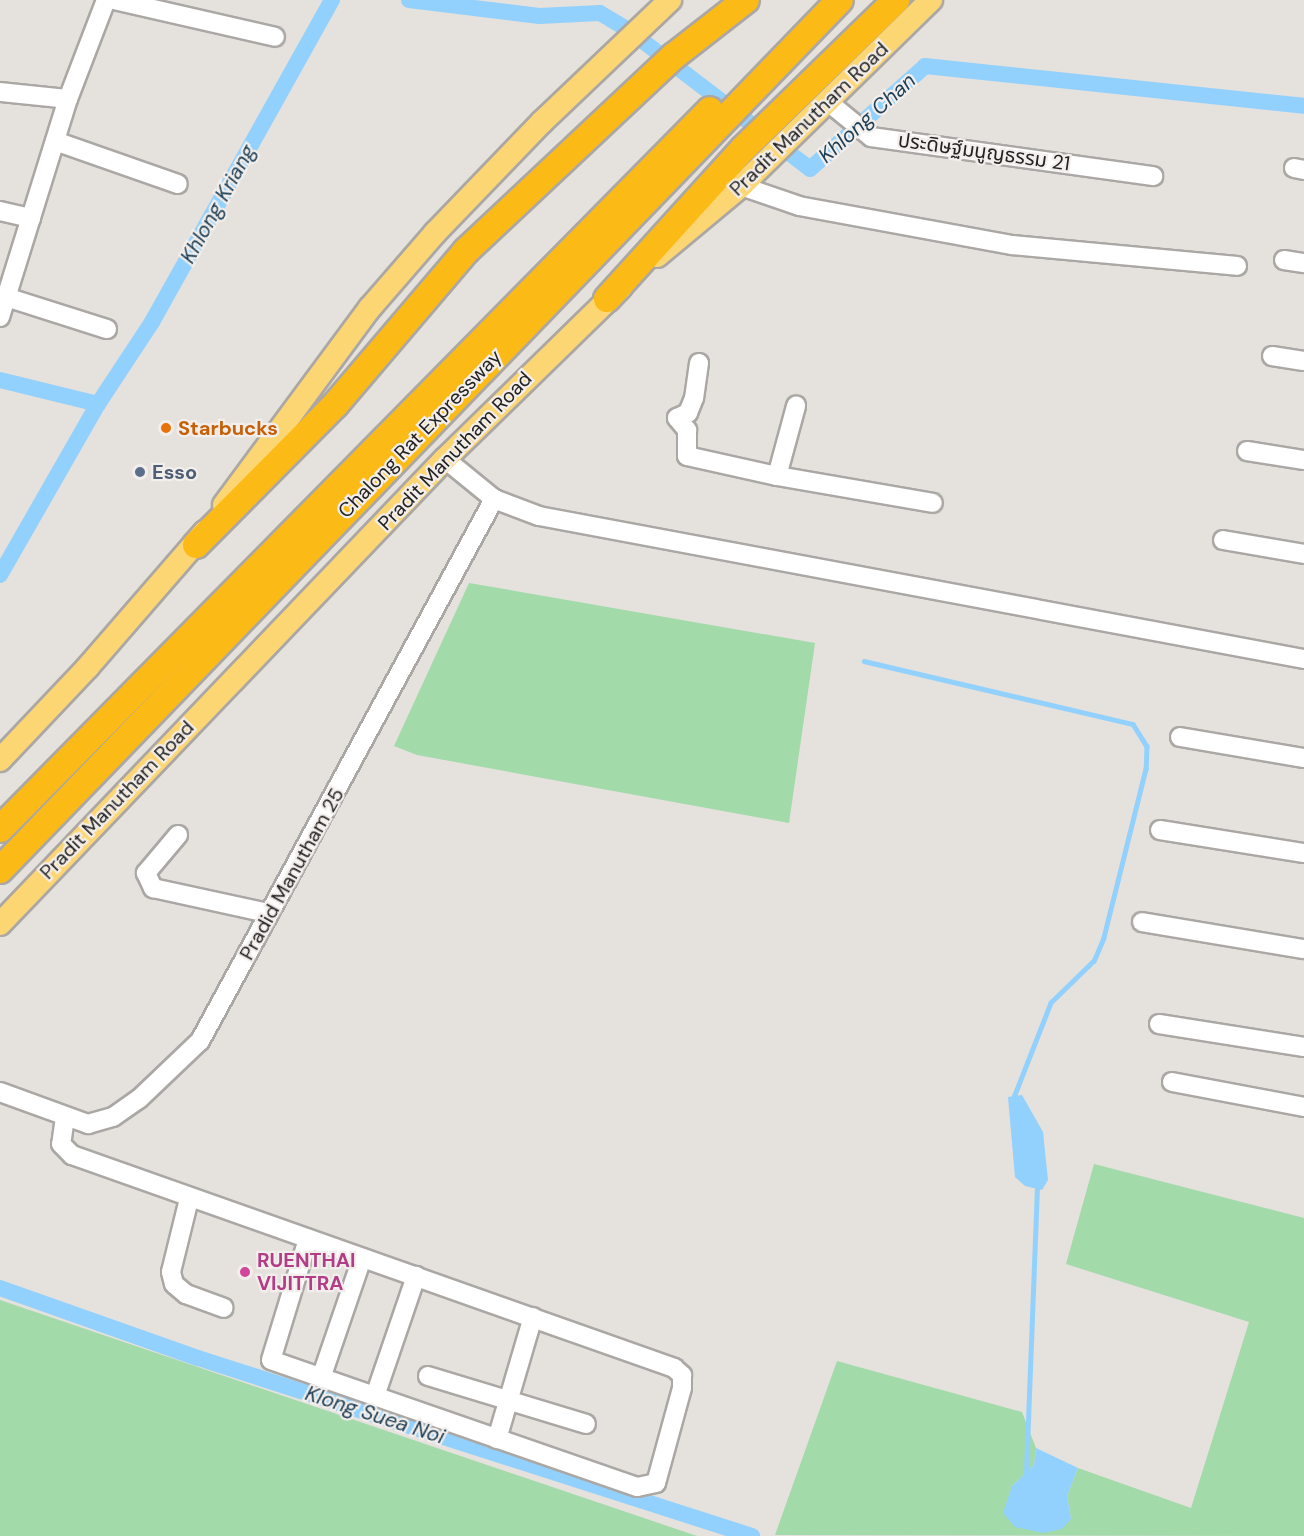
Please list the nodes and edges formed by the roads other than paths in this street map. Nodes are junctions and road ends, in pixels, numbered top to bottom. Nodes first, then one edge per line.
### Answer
1 (106, 0) edge
2 (114, 0) edge
3 (670, 0) edge
4 (746, 0) edge
5 (818, 0) edge
6 (840, 0) edge
7 (896, 0) edge
8 (931, 0) edge
9 (275, 37) dead end
10 (0, 92) edge
11 (68, 99) junction
12 (828, 102) junction
13 (779, 131) junction
14 (55, 141) junction
15 (753, 157) junction
16 (1153, 176) dead end
17 (178, 183) dead end
18 (741, 186) junction
19 (0, 211) edge
20 (31, 218) junction
21 (1284, 260) dead end
22 (1304, 263) edge
23 (1237, 266) dead end
24 (6, 297) junction
25 (607, 299) junction
26 (0, 316) edge
27 (107, 329) dead end
28 (1272, 356) dead end
29 (1304, 361) edge
30 (699, 363) dead end
31 (796, 406) dead end
32 (1247, 451) dead end
33 (446, 459) junction
34 (1304, 460) edge
35 (777, 476) junction
36 (494, 499) junction
37 (933, 504) dead end
38 (1223, 540) dead end
39 (196, 545) junction
40 (1304, 554) edge
41 (1304, 659) edge
42 (1180, 736) dead end
43 (1304, 758) edge
44 (0, 760) edge
45 (0, 829) edge
46 (1160, 830) dead end
47 (178, 835) dead end
48 (1304, 853) edge
49 (0, 870) edge
50 (268, 913) junction
51 (1142, 922) dead end
52 (0, 924) edge
53 (1304, 949) edge
54 (1159, 1024) dead end
55 (1304, 1047) edge
56 (1172, 1082) dead end
57 (0, 1092) edge
58 (1304, 1107) edge
59 (65, 1116) junction
60 (189, 1199) junction
61 (308, 1239) junction
62 (362, 1258) junction
63 (416, 1276) junction
64 (224, 1308) dead end
65 (533, 1317) junction
66 (428, 1376) dead end
67 (321, 1378) junction
68 (375, 1396) junction
69 (509, 1400) junction
70 (586, 1424) dead end
71 (497, 1439) junction

1 - 11 street
2 - 9 street
3 - 39 main road
4 - 39 highway
5 - 45 highway, Chalong Rat Expressway
6 - 49 highway, Chalong Rat Expressway
7 - 13 highway
8 - 12 main road, Pradit Manutham Road
10 - 11 street
11 - 14 street
12 - 13 main road, Pradit Manutham Road
12 - 16 street, ประดิษฐ์มนูญธรรม 21
13 - 15 highway
14 - 17 street
14 - 20 street
15 - 18 main road, Pradit Manutham Road
15 - 25 highway
18 - 23 street
18 - 25 main road, Pradit Manutham Road
19 - 20 street
20 - 24 street
21 - 22 street
24 - 26 street
24 - 27 street
25 - 33 main road, Pradit Manutham Road
28 - 29 street
30 - 35 street
31 - 35 street
32 - 34 street
33 - 36 street
33 - 52 main road, Pradit Manutham Road
35 - 37 street
36 - 41 street
36 - 50 street, Pradid Manutham 25
38 - 40 street
39 - 44 main road
42 - 43 street
46 - 48 street
47 - 50 street
50 - 59 street, Pradid Manutham 25
51 - 53 street
54 - 55 street
56 - 58 street
57 - 59 street, Pradid Manutham 25
59 - 60 street
60 - 61 street
60 - 64 street
61 - 62 street
61 - 67 street
62 - 63 street
62 - 67 street
63 - 65 street
63 - 68 street
65 - 69 street
65 - 71 street
66 - 69 street
67 - 68 street
68 - 71 street
69 - 70 street
69 - 71 street

